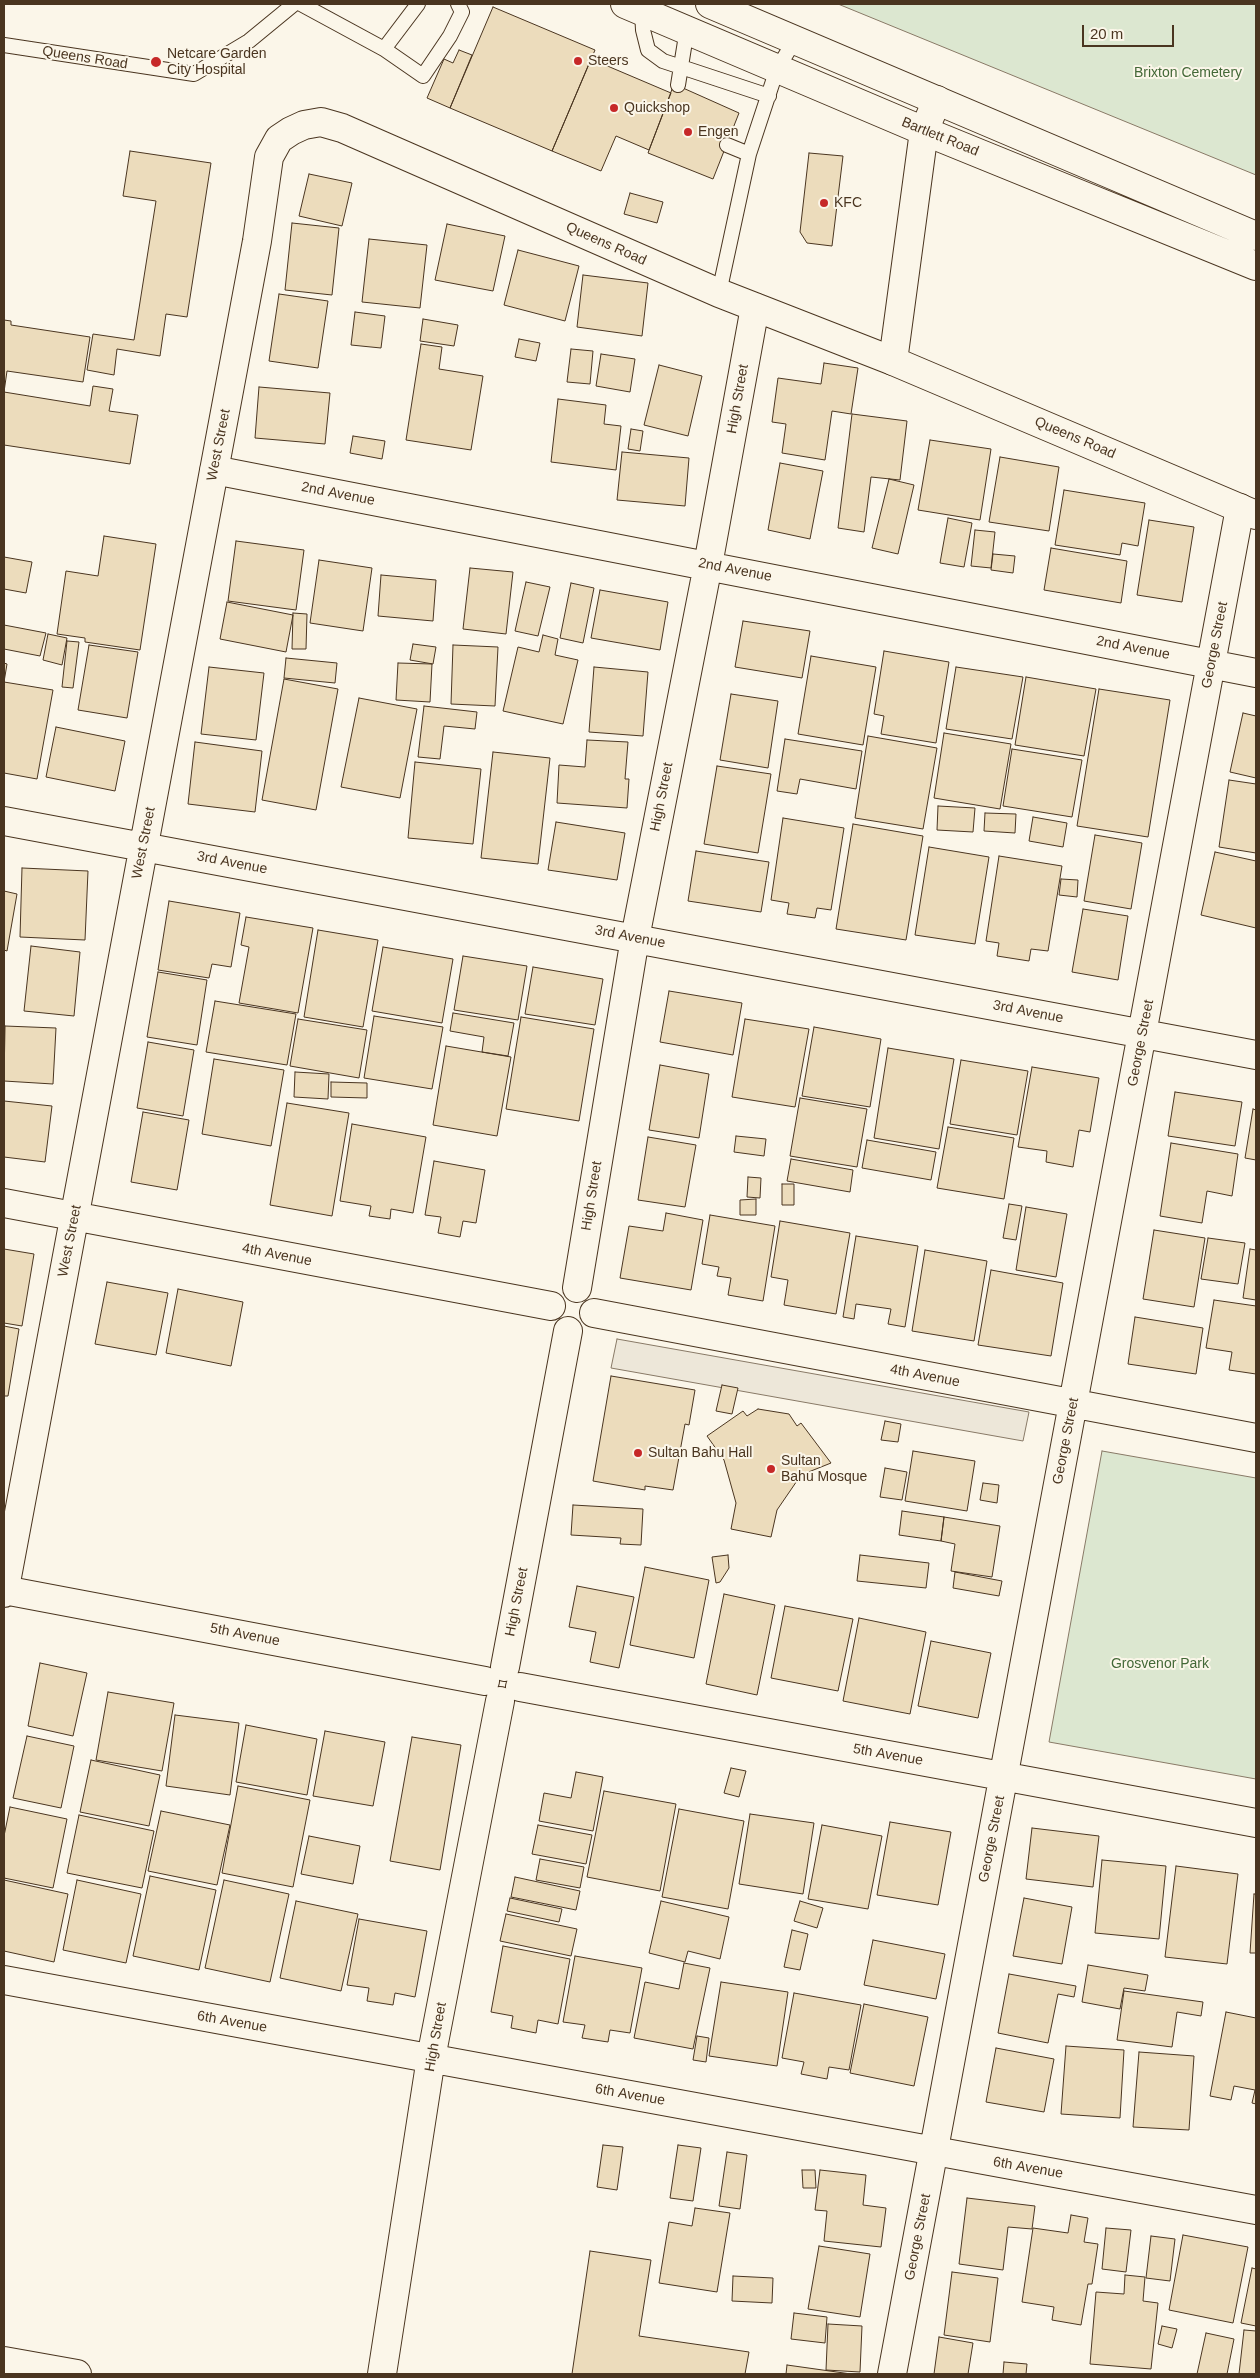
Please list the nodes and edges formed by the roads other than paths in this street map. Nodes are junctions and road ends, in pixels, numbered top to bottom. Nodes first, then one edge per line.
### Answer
1 (294, 4) edge
2 (301, 4) edge
3 (418, 4) edge
4 (458, 4) edge
5 (710, 4) edge
6 (634, 7) edge
7 (687, 29) junction
8 (795, 40) junction
9 (4, 45) edge
10 (384, 49) junction
11 (681, 66) junction
12 (778, 69) junction
13 (678, 86) dead end
14 (769, 96) junction
15 (936, 100) junction
16 (321, 122) joint
17 (924, 131) junction
18 (727, 145) dead end
19 (749, 154) junction
20 (1256, 236) edge
21 (1256, 266) edge
22 (719, 293) junction
23 (755, 307) junction
24 (893, 361) junction
25 (214, 470) junction
26 (1248, 511) edge
27 (708, 565) junction
28 (1211, 663) junction
29 (1256, 673) edge
30 (4, 821) edge
31 (143, 846) junction
32 (635, 938) junction
33 (1142, 1034) junction
34 (1256, 1055) edge
35 (4, 1203) edge
36 (74, 1217) junction
37 (577, 1288) junction
38 (551, 1306) junction
39 (594, 1313) junction
40 (568, 1331) junction
41 (1073, 1404) junction
42 (1256, 1438) edge
43 (4, 1591) edge
44 (503, 1684) junction
45 (1004, 1776) junction
46 (1256, 1823) edge
47 (4, 1980) edge
48 (431, 2058) junction
49 (934, 2150) junction
50 (1256, 2210) edge
51 (4, 2361) edge
52 (77, 2374) edge
53 (382, 2374) edge
54 (892, 2374) edge

1 - 9 lane, Queens Road
2 - 10 lane
3 - 10 lane
4 - 10 lane
5 - 8 street
6 - 7 street, Bartlett Road
6 - 11 lane
7 - 11 lane
7 - 12 street, Bartlett Road
8 - 12 lane
8 - 15 street
11 - 13 lane
11 - 14 lane
12 - 14 lane
12 - 17 street, Bartlett Road
14 - 19 lane
15 - 17 street
15 - 20 street
16 - 22 street, Queens Road
16 - 25 street, West Street
17 - 21 street, Bartlett Road
17 - 24 street
18 - 19 lane
19 - 22 lane
22 - 23 street, Queens Road
23 - 24 street, Queens Road
23 - 27 street, High Street
24 - 26 street, Queens Road
25 - 27 street, 2nd Avenue
25 - 31 street, West Street
26 - 28 street, George Street
27 - 28 street, 2nd Avenue
27 - 32 street, High Street
28 - 29 street, 2nd Avenue
28 - 33 street, George Street
30 - 31 street, 3rd Avenue
31 - 32 street, 3rd Avenue
31 - 36 street, West Street
32 - 33 street, 3rd Avenue
32 - 37 street, High Street
33 - 34 street, 3rd Avenue
33 - 41 street, George Street
35 - 36 street, 4th Avenue
36 - 38 street, 4th Avenue
36 - 43 street, West Street
37 - 38 street
37 - 39 street
38 - 40 street
39 - 40 street
39 - 41 street, 4th Avenue
40 - 44 street, High Street
41 - 42 street, 4th Avenue
41 - 45 street, George Street
43 - 44 street, 5th Avenue
44 - 45 street, 5th Avenue
44 - 48 street, High Street
45 - 46 street, 5th Avenue
45 - 49 street, George Street
47 - 48 street, 6th Avenue
48 - 49 street, 6th Avenue
48 - 53 street, High Street
49 - 50 street, 6th Avenue
49 - 54 street, George Street
51 - 52 street

